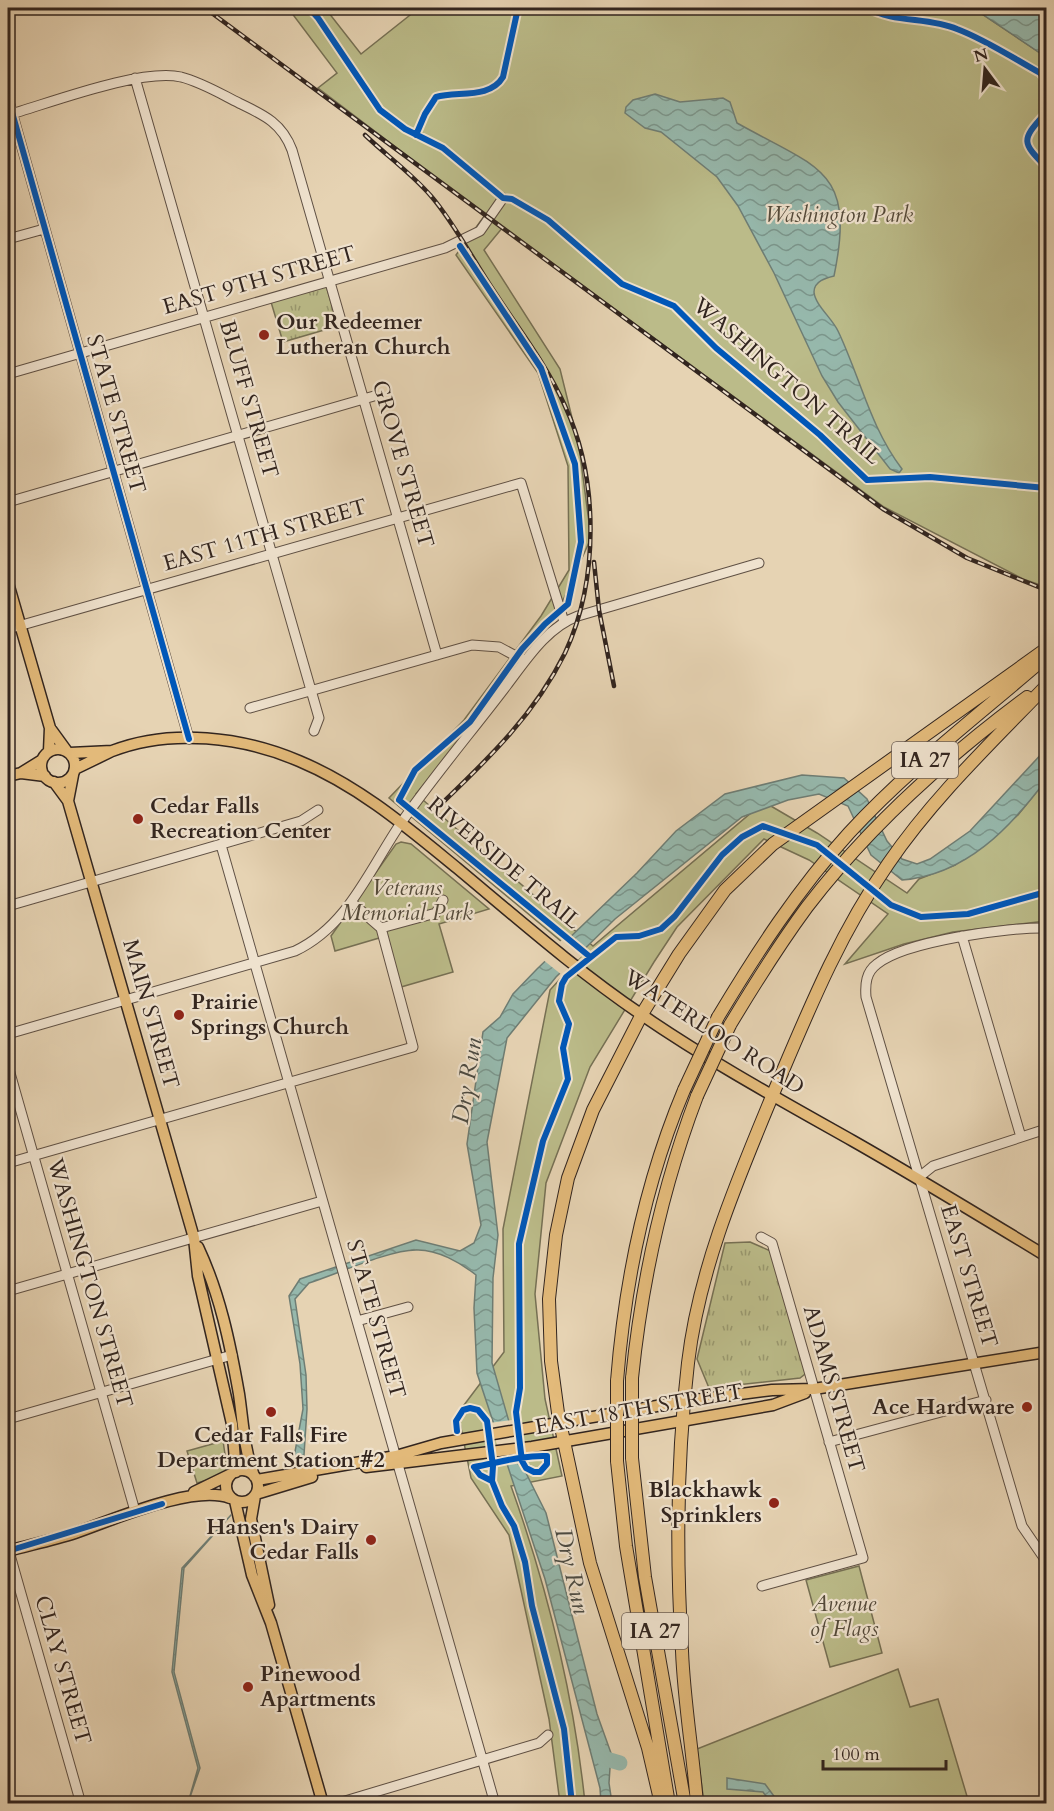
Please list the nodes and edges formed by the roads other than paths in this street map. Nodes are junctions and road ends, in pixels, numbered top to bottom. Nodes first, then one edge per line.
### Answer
1 (135, 78) junction
2 (8, 98) edge
3 (10, 114) edge
4 (503, 198) dead end
5 (44, 229) junction
6 (8, 239) edge
7 (330, 280) junction
8 (204, 316) junction
9 (79, 352) junction
10 (8, 374) edge
11 (374, 396) dead end
12 (363, 399) junction
13 (239, 435) junction
14 (113, 471) junction
15 (8, 502) edge
16 (398, 518) junction
17 (273, 553) junction
18 (759, 563) dead end
19 (8, 584) edge
20 (146, 589) junction
21 (564, 622) junction
22 (19, 625) junction
23 (8, 629) edge
24 (1047, 649) edge
25 (437, 655) junction
26 (1047, 656) edge
27 (525, 661) junction
28 (1047, 684) edge
29 (311, 691) junction
30 (250, 708) dead end
31 (50, 728) junction
32 (314, 731) dead end
33 (189, 739) junction
34 (112, 751) junction
35 (68, 752) junction
36 (46, 756) junction
37 (74, 771) junction
38 (21, 773) junction
39 (8, 776) edge
40 (49, 779) junction
41 (68, 801) junction
42 (318, 810) dead end
43 (402, 823) junction
44 (220, 845) junction
45 (92, 881) junction
46 (443, 900) dead end
47 (351, 902) junction
48 (8, 906) edge
49 (381, 928) junction
50 (1047, 928) edge
51 (962, 936) junction
52 (254, 963) junction
53 (126, 1001) junction
54 (642, 1014) junction
55 (8, 1034) edge
56 (8, 1066) edge
57 (288, 1082) junction
58 (773, 1095) junction
59 (160, 1120) junction
60 (1047, 1129) edge
61 (1022, 1137) junction
62 (33, 1156) junction
63 (8, 1163) edge
64 (918, 1178) junction
65 (322, 1201) junction
66 (761, 1237) dead end
67 (194, 1238) junction
68 (1047, 1256) edge
69 (67, 1274) junction
70 (8, 1291) edge
71 (408, 1307) dead end
72 (357, 1321) junction
73 (1047, 1352) edge
74 (232, 1355) junction
75 (218, 1359) junction
76 (975, 1364) junction
77 (814, 1389) junction
78 (101, 1393) junction
79 (986, 1400) junction
80 (686, 1401) junction
81 (8, 1419) edge
82 (684, 1421) junction
83 (561, 1423) junction
84 (565, 1442) junction
85 (829, 1443) junction
86 (397, 1460) junction
87 (234, 1473) junction
88 (255, 1478) junction
89 (255, 1495) junction
90 (233, 1499) junction
91 (162, 1504) junction
92 (135, 1511) junction
93 (8, 1550) edge
94 (1047, 1561) edge
95 (762, 1586) dead end
96 (271, 1623) junction
97 (548, 1735) dead end
98 (483, 1760) junction
99 (81, 1803) edge
100 (323, 1803) edge
101 (335, 1803) edge
102 (495, 1803) edge
103 (661, 1803) edge
104 (669, 1803) edge
105 (685, 1803) edge
106 (697, 1803) edge

1 - 3 street, GROVE STREET
1 - 7 street, GROVE STREET
1 - 8 street, BLUFF STREET
2 - 3 street, STATE STREET
3 - 5 street, STATE STREET
4 - 7 street, EAST 9TH STREET
5 - 6 street
5 - 9 street, STATE STREET
7 - 8 street, EAST 9TH STREET
7 - 12 street, GROVE STREET
8 - 9 street, EAST 9TH STREET
8 - 13 street, BLUFF STREET
9 - 10 street, EAST 9TH STREET
9 - 14 street, STATE STREET
11 - 12 street
12 - 13 street
12 - 16 street, GROVE STREET
13 - 14 street
13 - 17 street, BLUFF STREET
14 - 15 street
14 - 20 street, STATE STREET
16 - 17 street, EAST 11TH STREET
16 - 21 street, EAST 11TH STREET
16 - 25 street, GROVE STREET
17 - 20 street, EAST 11TH STREET
17 - 29 street, BLUFF STREET
18 - 21 street
19 - 22 main road
20 - 22 street, EAST 11TH STREET
20 - 33 street, STATE STREET
21 - 27 street
22 - 23 street, EAST 11TH STREET
22 - 31 main road
24 - 54 highway
25 - 27 street
25 - 29 street
26 - 104 highway, IA 27, bridge
27 - 43 street
28 - 58 highway
28 - 105 highway, IA 27, bridge
29 - 30 street
29 - 32 street, BLUFF STREET
31 - 35 main road
31 - 36 main road
33 - 34 main road, WATERLOO ROAD
33 - 43 main road, WATERLOO ROAD
34 - 35 main road, WATERLOO ROAD
34 - 37 main road, WATERLOO ROAD
35 - 36 main road, WATERLOO ROAD
35 - 37 main road
36 - 38 main road
36 - 40 main road
37 - 40 main road, WATERLOO ROAD
37 - 41 main road, MAIN STREET
38 - 39 main road
38 - 40 main road
40 - 41 main road, MAIN STREET
41 - 45 main road, MAIN STREET
42 - 44 street
43 - 47 street
43 - 54 main road, WATERLOO ROAD
44 - 45 street
44 - 52 street, STATE STREET
45 - 48 street
45 - 53 main road, MAIN STREET
46 - 49 street
47 - 49 street
47 - 52 street
49 - 57 street
50 - 51 street
51 - 61 street
51 - 64 street, EAST STREET
52 - 53 street
52 - 57 street, STATE STREET
53 - 55 street
53 - 59 main road, MAIN STREET
54 - 58 main road, WATERLOO ROAD
54 - 83 highway
56 - 62 street, WASHINGTON STREET
57 - 59 street
57 - 65 street, STATE STREET
58 - 64 main road, WATERLOO ROAD
58 - 80 highway
59 - 62 street
59 - 67 main road, MAIN STREET
60 - 61 street
61 - 64 street
62 - 63 street
62 - 69 street, WASHINGTON STREET
64 - 68 main road, WATERLOO ROAD
64 - 76 street, EAST STREET
65 - 67 street
65 - 72 street, STATE STREET
66 - 77 street, ADAMS STREET
67 - 69 street
67 - 74 main road, MAIN STREET
67 - 75 main road, MAIN STREET
69 - 70 street
69 - 78 street, WASHINGTON STREET
71 - 72 street
72 - 86 street, STATE STREET
73 - 76 main road, EAST 18TH STREET
74 - 75 street
74 - 88 main road, MAIN STREET
75 - 78 street
75 - 87 main road, MAIN STREET
76 - 77 main road, EAST 18TH STREET
76 - 79 street, EAST STREET
77 - 80 main road, EAST 18TH STREET
77 - 82 main road, EAST 18TH STREET
77 - 85 street, ADAMS STREET
78 - 81 street
78 - 92 street, WASHINGTON STREET
79 - 85 street
79 - 94 street, EAST STREET
80 - 82 highway
80 - 83 main road, EAST 18TH STREET
82 - 84 main road, EAST 18TH STREET
82 - 106 highway
83 - 84 highway
83 - 86 main road, EAST 18TH STREET
84 - 86 main road, EAST 18TH STREET
84 - 103 highway
85 - 95 street, ADAMS STREET
86 - 88 main road, EAST 18TH STREET
86 - 89 main road, EAST 18TH STREET
86 - 98 street, STATE STREET
87 - 88 main road
87 - 90 main road
87 - 91 main road
88 - 89 main road
89 - 90 main road
89 - 96 main road
90 - 91 main road
90 - 96 main road
91 - 92 main road
92 - 93 main road
93 - 99 street, CLAY STREET
96 - 100 main road
97 - 98 street
98 - 101 street
98 - 102 street, STATE STREET

